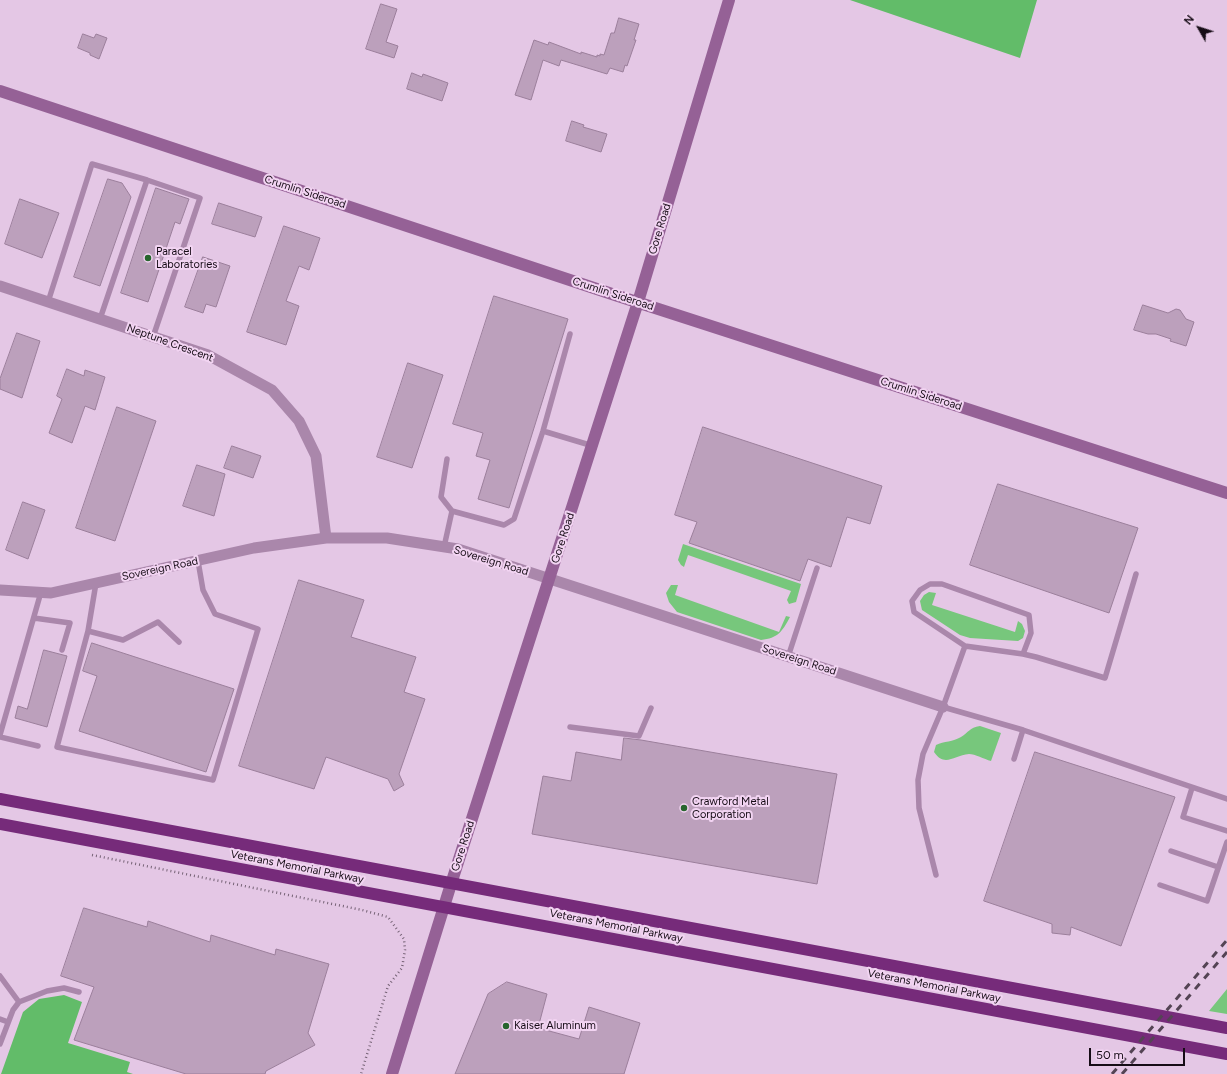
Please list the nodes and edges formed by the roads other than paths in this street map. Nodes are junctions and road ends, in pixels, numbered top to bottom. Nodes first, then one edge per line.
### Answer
1 (729, 0) edge
2 (0, 91) edge
3 (147, 180) junction
4 (0, 286) edge
5 (48, 302) junction
6 (638, 302) junction
7 (100, 319) junction
8 (570, 334) dead end
9 (153, 337) junction
10 (543, 431) junction
11 (593, 446) junction
12 (447, 459) dead end
13 (1227, 493) edge
14 (452, 511) junction
15 (326, 538) junction
16 (444, 547) junction
17 (198, 561) junction
18 (817, 568) dead end
19 (1136, 574) dead end
20 (550, 580) junction
21 (96, 583) junction
22 (0, 590) edge
23 (41, 592) junction
24 (34, 618) junction
25 (88, 631) junction
26 (179, 642) dead end
27 (965, 646) junction
28 (62, 650) dead end
29 (1023, 654) junction
30 (788, 657) junction
31 (943, 706) junction
32 (651, 708) dead end
33 (570, 727) dead end
34 (1023, 730) junction
35 (0, 736) edge
36 (38, 746) dead end
37 (1014, 760) dead end
38 (1192, 788) junction
39 (0, 799) edge
40 (1227, 800) edge
41 (0, 824) edge
42 (1227, 831) edge
43 (1227, 842) edge
44 (1171, 851) dead end
45 (1218, 867) junction
46 (936, 875) dead end
47 (451, 884) junction
48 (1160, 885) dead end
49 (444, 907) junction
50 (0, 976) edge
51 (78, 992) dead end
52 (20, 1002) junction
53 (0, 1019) edge
54 (8, 1022) junction
55 (1227, 1028) edge
56 (0, 1044) edge
57 (1227, 1054) edge
58 (392, 1074) edge

1 - 6 street, Gore Road
2 - 6 street, Crumlin Sideroad
3 - 5 lane
3 - 7 lane
3 - 9 lane
4 - 5 street, Neptune Crescent
5 - 7 street, Neptune Crescent
6 - 11 street, Gore Road
6 - 13 street, Crumlin Sideroad
7 - 9 street, Neptune Crescent
8 - 10 lane
9 - 15 street, Neptune Crescent
10 - 11 lane
10 - 14 lane
11 - 20 street, Gore Road
12 - 14 lane
14 - 16 lane
15 - 16 street, Sovereign Road
15 - 17 street, Sovereign Road
16 - 20 street, Sovereign Road
17 - 21 street, Sovereign Road
17 - 25 lane
18 - 30 lane
19 - 29 lane
20 - 30 street, Sovereign Road
20 - 47 street, Gore Road
21 - 23 street, Sovereign Road
21 - 25 lane
22 - 23 street, Sovereign Road
23 - 24 lane
24 - 28 lane
24 - 35 lane
25 - 26 lane
27 - 29 lane
27 - 29 lane
27 - 31 lane
30 - 31 street, Sovereign Road
31 - 34 lane
31 - 46 lane
32 - 33 lane
34 - 37 lane
34 - 38 lane
35 - 36 lane
38 - 40 lane
38 - 42 lane
39 - 47 highway, Veterans Memorial Parkway
41 - 49 highway, Veterans Memorial Parkway
43 - 45 lane
44 - 45 lane
45 - 48 lane
47 - 49 street, Gore Road
47 - 55 highway, Veterans Memorial Parkway
49 - 57 highway, Veterans Memorial Parkway
49 - 58 street, Gore Road
50 - 52 lane
51 - 52 lane
52 - 54 lane
53 - 54 lane
54 - 56 lane

